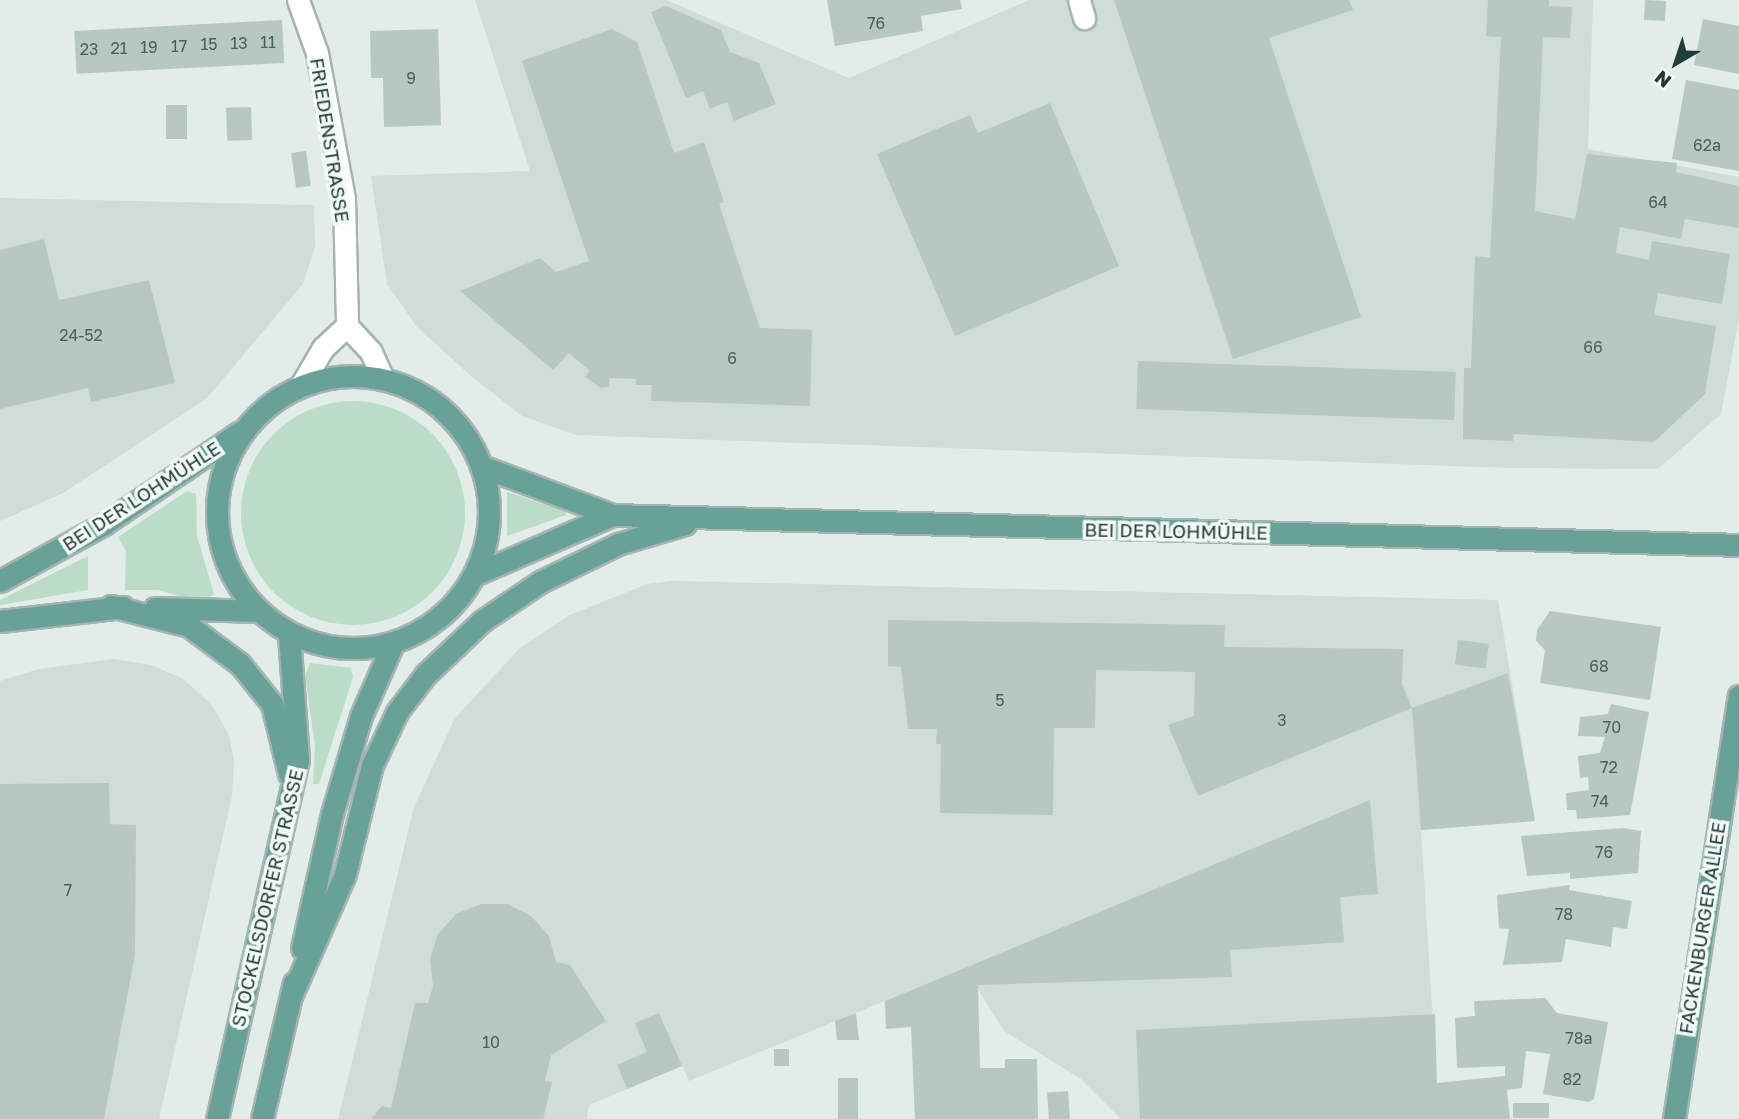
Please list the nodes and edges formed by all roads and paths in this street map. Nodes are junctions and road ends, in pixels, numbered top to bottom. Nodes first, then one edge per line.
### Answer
1 (298, 0) edge
2 (347, 326) junction
3 (383, 379) junction
4 (300, 387) junction
5 (245, 429) junction
6 (481, 466) junction
7 (612, 515) junction
8 (701, 519) junction
9 (1739, 545) edge
10 (474, 575) junction
11 (0, 581) edge
12 (111, 606) junction
13 (259, 611) junction
14 (0, 621) edge
15 (289, 633) junction
16 (393, 643) junction
17 (1739, 696) edge
18 (289, 814) junction
19 (291, 996) junction
20 (217, 1119) edge
21 (262, 1119) edge
22 (1674, 1119) edge

1 - 2 street, FRIEDENSTRASSE
2 - 3 street
2 - 4 street
3 - 4 main road
3 - 6 main road
4 - 5 main road
5 - 11 main road, BEI DER LOHMÜHLE
5 - 13 main road
6 - 7 main road, BEI DER LOHMÜHLE
6 - 10 main road
7 - 8 main road, BEI DER LOHMÜHLE
7 - 10 main road, BEI DER LOHMÜHLE
8 - 9 main road, BEI DER LOHMÜHLE
8 - 19 main road
10 - 16 main road
12 - 13 main road
12 - 14 main road
12 - 18 main road
13 - 15 main road
15 - 16 main road
15 - 18 main road, STOCKELSDORFER STRASSE
16 - 19 main road
17 - 22 main road, FACKENBURGER ALLEE
18 - 20 main road, STOCKELSDORFER STRASSE
19 - 21 main road

